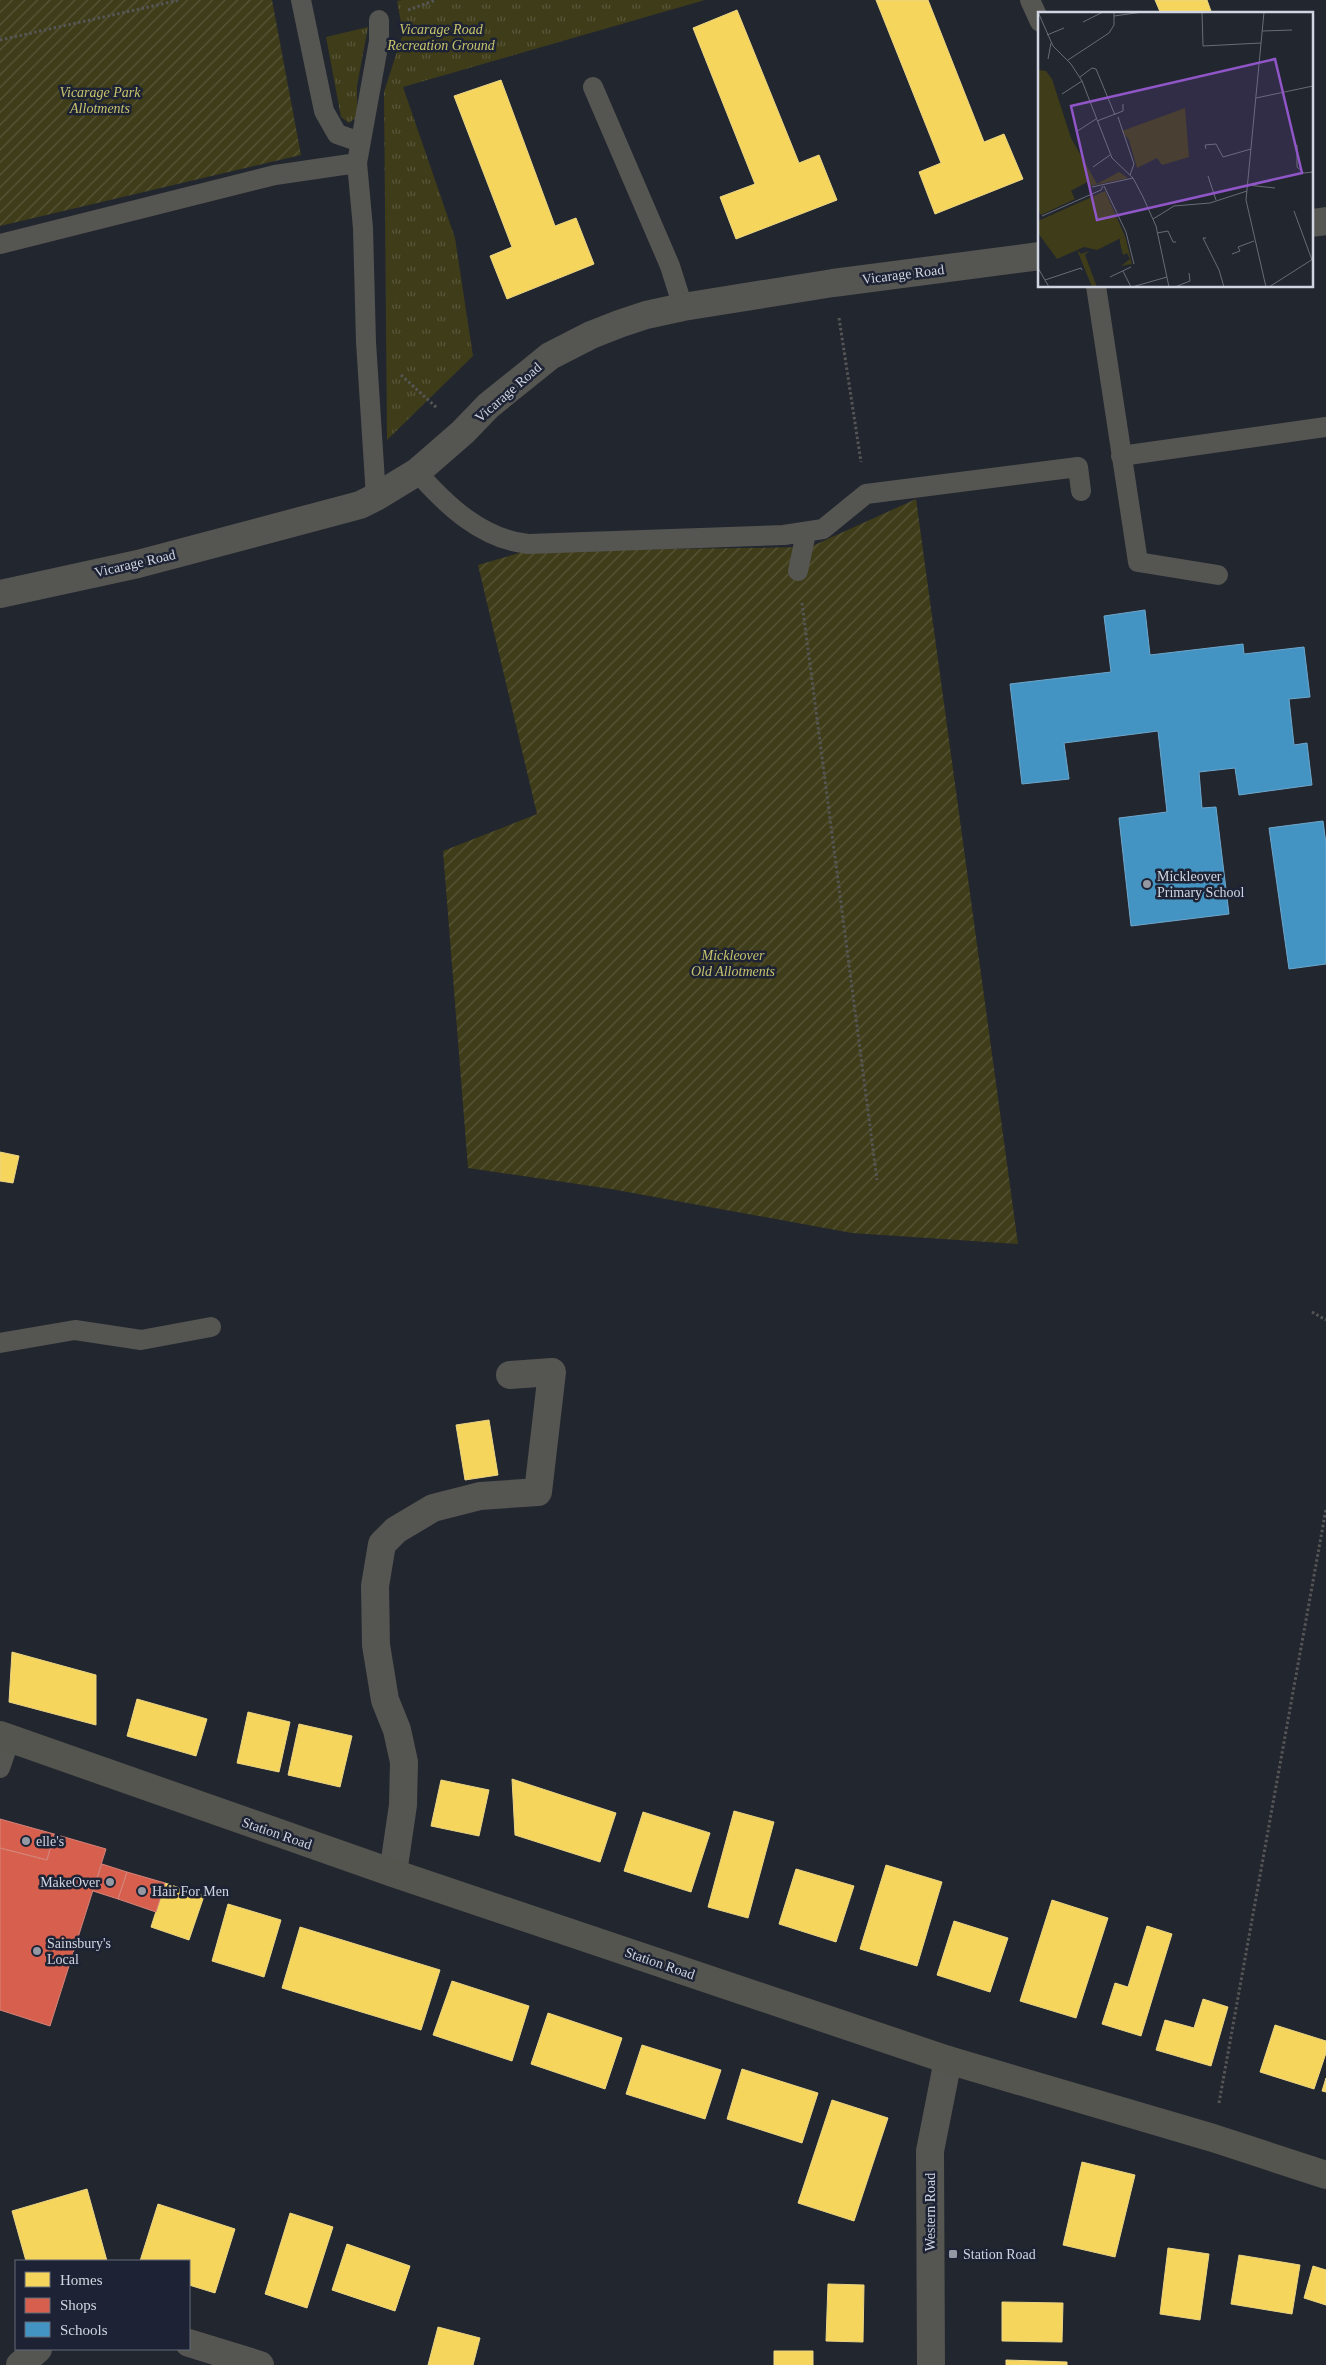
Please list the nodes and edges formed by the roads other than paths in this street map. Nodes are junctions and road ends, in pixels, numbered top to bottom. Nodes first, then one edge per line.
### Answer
1 (301, 0) edge
2 (1030, 0) edge
3 (1038, 18) edge
4 (379, 20) dead end
5 (593, 87) dead end
6 (360, 142) junction
7 (357, 163) junction
8 (0, 244) edge
9 (1038, 256) edge
10 (1096, 288) edge
11 (684, 307) junction
12 (1326, 427) edge
13 (1121, 456) junction
14 (417, 472) junction
15 (1081, 491) dead end
16 (376, 497) junction
17 (806, 533) junction
18 (798, 571) road end
19 (1218, 575) dead end
20 (0, 594) edge
21 (211, 1327) dead end
22 (0, 1343) edge
23 (510, 1375) dead end
24 (5, 1737) edge
25 (0, 1768) edge
26 (393, 1873) junction
27 (948, 2060) junction
28 (1326, 2175) edge
29 (190, 2343) edge
30 (37, 2350) edge
31 (20, 2365) edge
32 (260, 2365) edge
33 (931, 2365) edge

1 - 6 lane
2 - 3 lane
4 - 6 lane
5 - 11 lane
6 - 7 lane
7 - 8 lane
7 - 16 lane
9 - 11 street, Vicarage Road
10 - 13 lane
11 - 14 street, Vicarage Road
12 - 13 lane
13 - 19 lane
14 - 16 street, Vicarage Road
14 - 17 lane
15 - 17 lane
16 - 20 street, Vicarage Road
17 - 18 lane
21 - 22 lane
23 - 26 street
24 - 25 lane
24 - 26 main road, Station Road
26 - 27 main road, Station Road
27 - 28 main road, Station Road
27 - 33 street, Western Road
29 - 32 street
30 - 31 street

